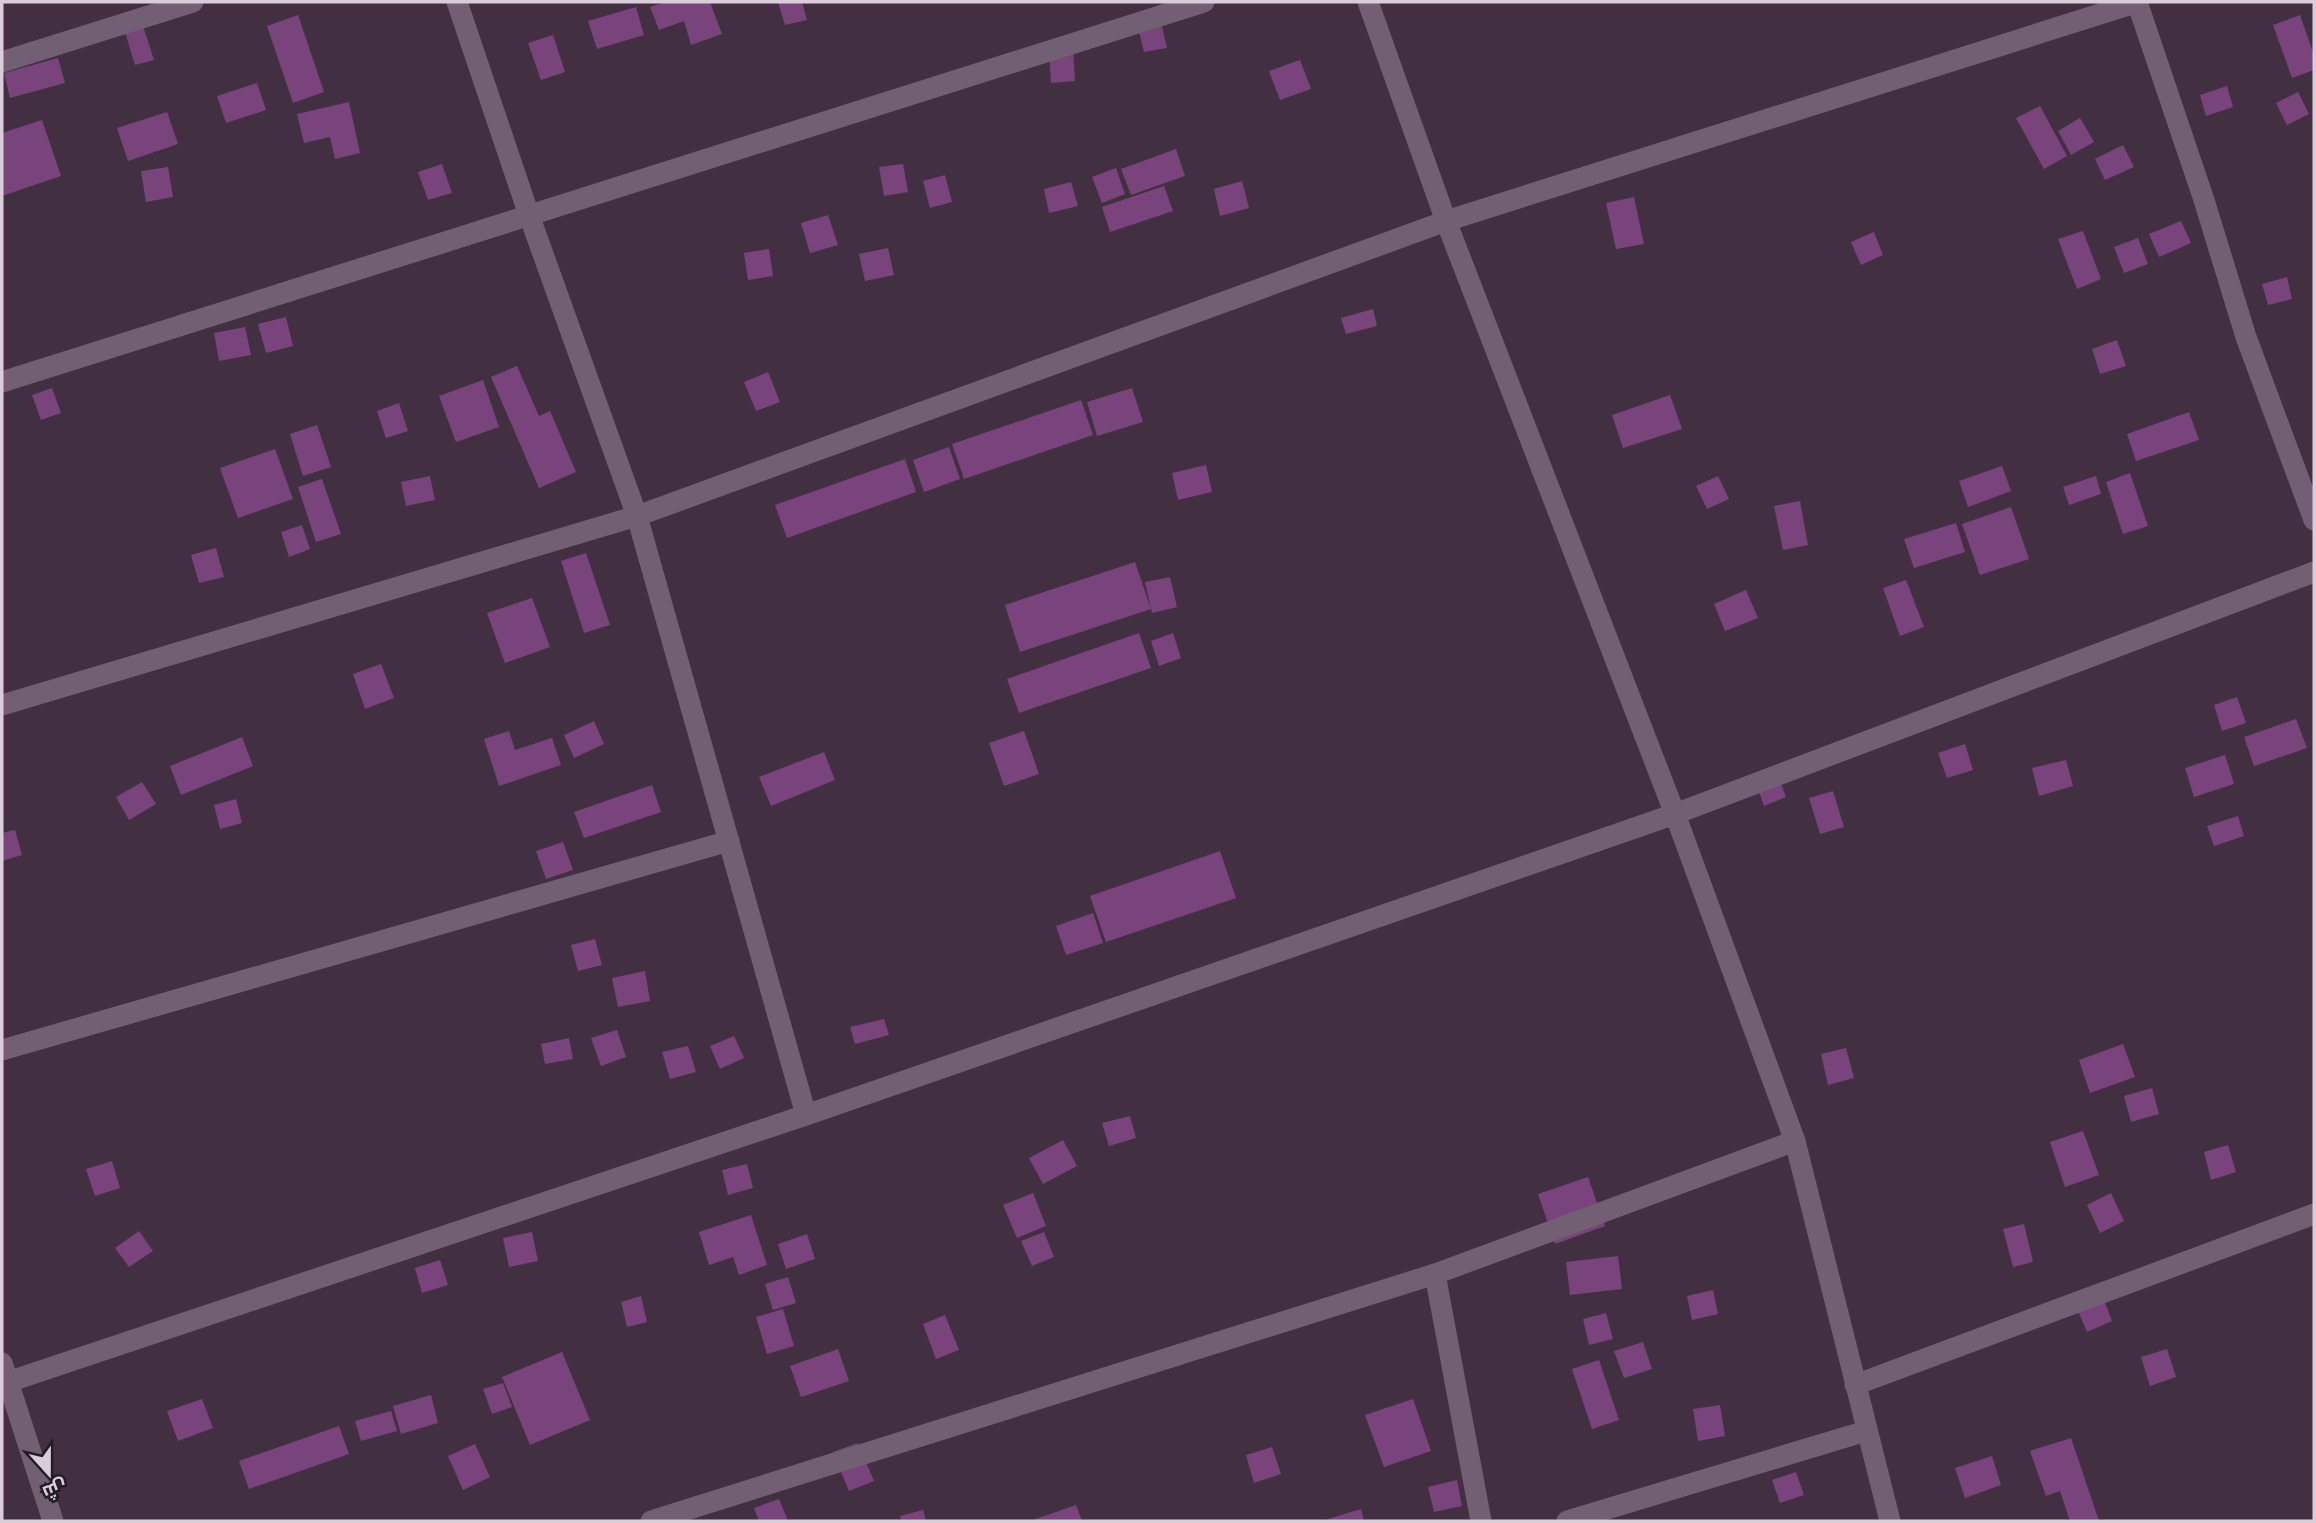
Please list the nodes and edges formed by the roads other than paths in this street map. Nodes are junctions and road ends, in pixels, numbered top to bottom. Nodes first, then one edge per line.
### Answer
1 (193, 2) edge
2 (457, 2) edge
3 (1204, 2) edge
4 (1368, 2) edge
5 (2137, 2) edge
6 (2, 62) edge
7 (528, 215) junction
8 (1446, 222) junction
9 (2, 382) edge
10 (637, 516) junction
11 (2314, 520) edge
12 (2314, 572) edge
13 (2, 705) edge
14 (1675, 814) junction
15 (729, 841) junction
16 (2, 1050) edge
17 (806, 1115) junction
18 (1795, 1141) junction
19 (2314, 1214) edge
20 (1436, 1274) junction
21 (4, 1376) edge
22 (1855, 1385) junction
23 (1866, 1431) junction
24 (53, 1521) edge
25 (651, 1521) edge
26 (1482, 1521) edge
27 (1566, 1521) edge
28 (1890, 1521) edge

1 - 6 street
2 - 7 street
3 - 7 street
4 - 8 street
5 - 8 street
5 - 11 street
7 - 9 street
7 - 10 street
8 - 10 street
8 - 14 street
10 - 13 street
10 - 15 street
12 - 14 street
14 - 17 street
14 - 18 street
15 - 16 street
15 - 17 street
17 - 21 street
18 - 20 street
18 - 22 street
19 - 22 street
20 - 25 street
20 - 26 street
21 - 24 street
22 - 23 street
23 - 27 street
23 - 28 street

